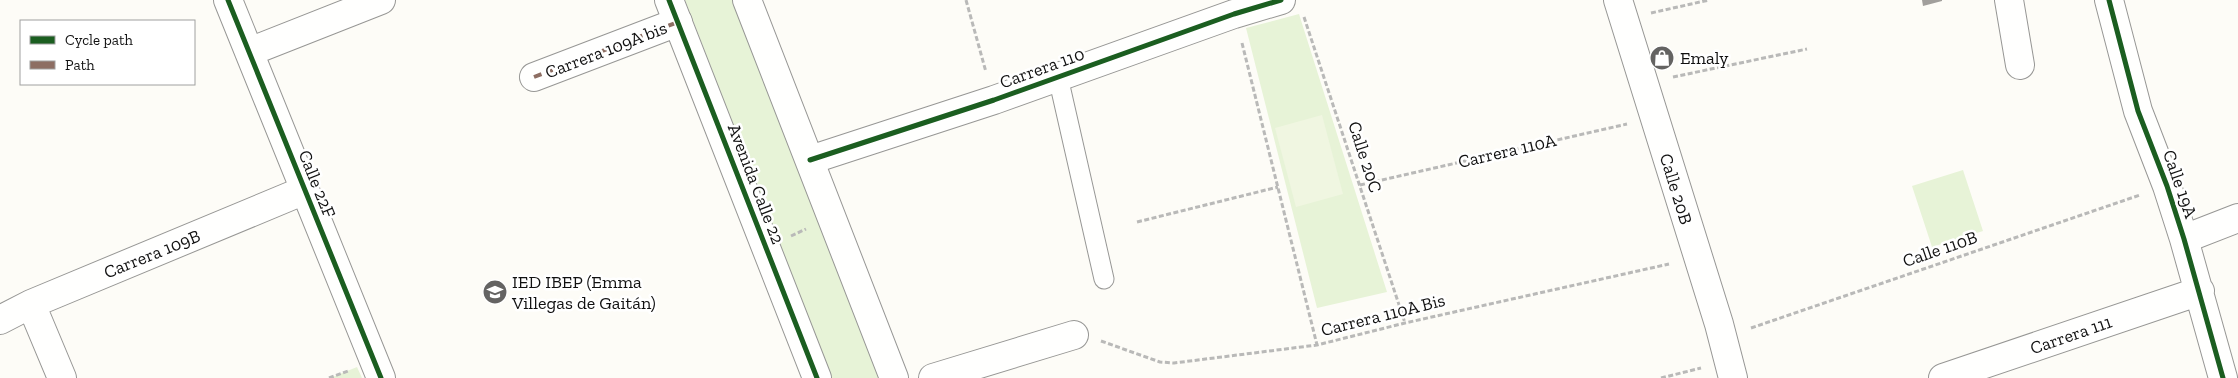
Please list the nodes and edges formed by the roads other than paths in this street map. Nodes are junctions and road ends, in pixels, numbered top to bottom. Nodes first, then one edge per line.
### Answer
1 (228, 0) edge
2 (381, 0) edge
3 (747, 0) edge
4 (2009, 0) edge
5 (2109, 0) edge
6 (1292, 5) edge
7 (1621, 9) edge
8 (674, 11) edge
9 (249, 52) junction
10 (2020, 65) dead end
11 (534, 78) dead end
12 (1058, 78) junction
13 (810, 160) junction
14 (305, 190) junction
15 (2238, 218) edge
16 (2184, 239) junction
17 (1104, 279) dead end
18 (2200, 291) junction
19 (31, 304) junction
20 (0, 320) edge
21 (1074, 335) road end
22 (1728, 359) edge
23 (62, 378) edge
24 (381, 378) edge
25 (817, 378) edge
26 (894, 378) edge
27 (933, 378) edge
28 (1943, 378) edge
29 (2223, 378) edge

1 - 9 street, Calle 22F
2 - 9 street
3 - 13 street
4 - 10 street
5 - 16 street, Calle 19A
6 - 12 street, Carrera 110
7 - 22 street, Calle 20B
8 - 11 street, Carrera 109A bis
8 - 25 street, Avenida Calle 22
9 - 14 street, Calle 22F
12 - 13 street, Carrera 110
12 - 17 lane
13 - 26 street
14 - 19 street, Carrera 109B
14 - 24 street, Calle 22F
15 - 16 street
16 - 18 street, Calle 19A
18 - 28 street, Carrera 111
18 - 29 street, Calle 19A
19 - 20 street, Carrera 109B
19 - 23 street
21 - 27 street

